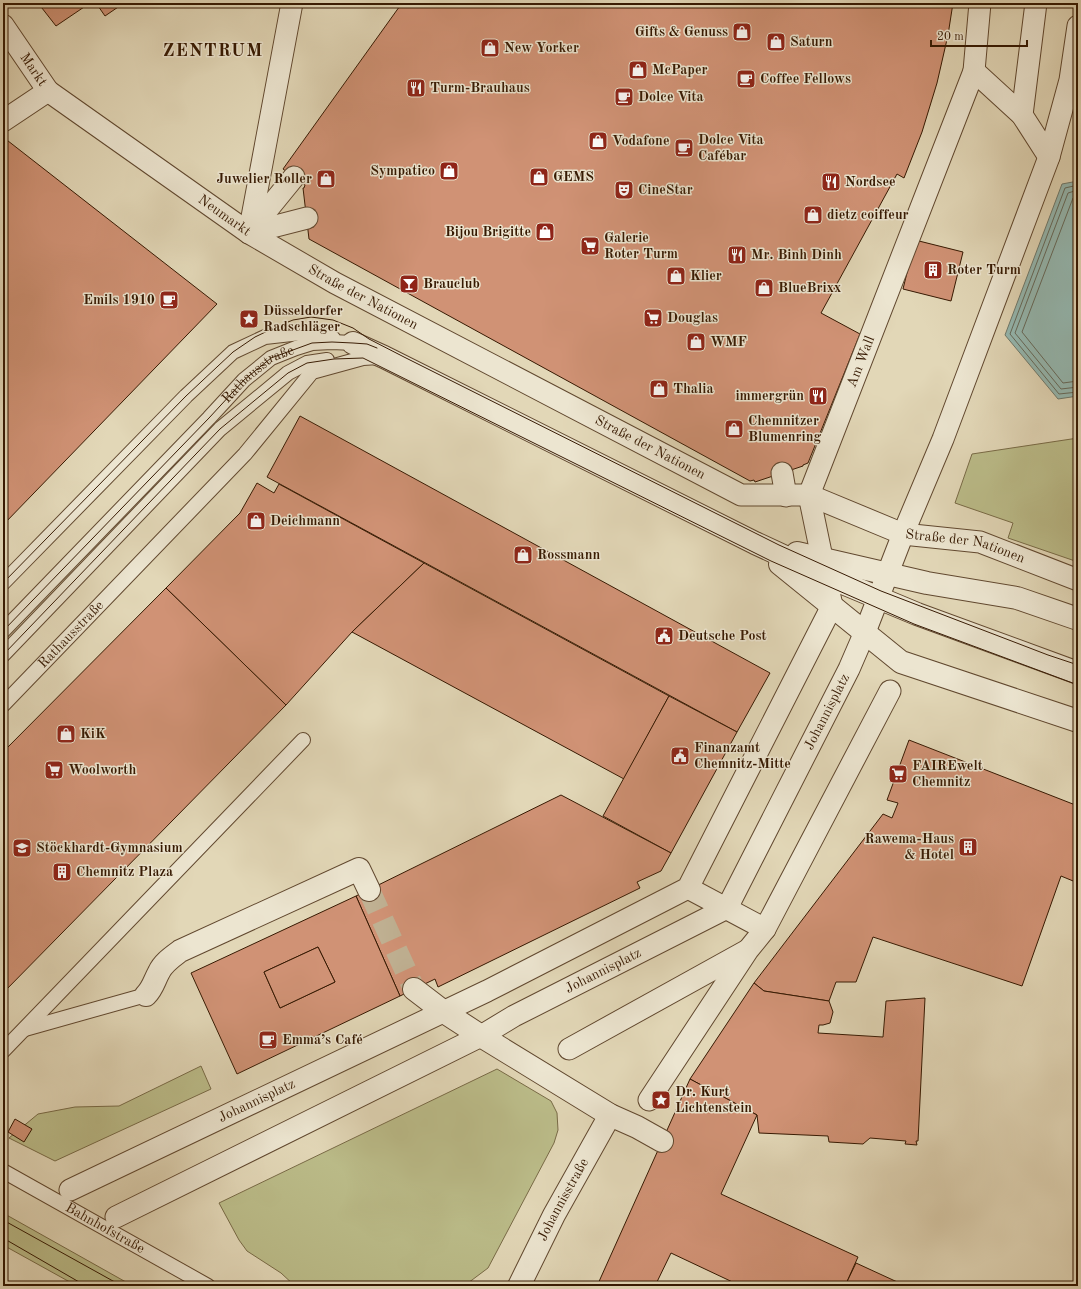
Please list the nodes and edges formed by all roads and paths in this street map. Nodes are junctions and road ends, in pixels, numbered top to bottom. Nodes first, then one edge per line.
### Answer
1 (292, 3) edge
2 (980, 3) edge
3 (1036, 3) edge
4 (3, 25) edge
5 (1078, 26) edge
6 (974, 71) junction
7 (48, 91) junction
8 (1022, 115) junction
9 (3, 121) edge
10 (1049, 157) junction
11 (294, 177) dead end
12 (307, 218) dead end
13 (249, 233) junction
14 (367, 353) junction
15 (782, 473) dead end
16 (809, 495) junction
17 (786, 496) junction
18 (903, 534) junction
19 (755, 543) junction
20 (824, 567) junction
21 (888, 574) junction
22 (1078, 580) edge
23 (3, 583) edge
24 (878, 599) junction
25 (832, 606) junction
26 (1078, 619) edge
27 (3, 631) edge
28 (865, 632) junction
29 (3, 655) edge
30 (1078, 673) edge
31 (890, 691) dead end
32 (3, 705) edge
33 (1078, 721) edge
34 (303, 740) dead end
35 (688, 888) junction
36 (370, 890) tunnel mouth
37 (727, 908) junction
38 (765, 929) junction
39 (748, 950) junction
40 (414, 989) tunnel mouth
41 (146, 996) joint
42 (444, 1012) junction
43 (24, 1030) junction
44 (481, 1036) junction
45 (569, 1049) dead end
46 (3, 1051) edge
47 (649, 1100) dead end
48 (610, 1115) junction
49 (662, 1141) dead end
50 (3, 1171) edge
51 (70, 1190) dead end
52 (116, 1217) dead end
53 (208, 1286) edge
54 (519, 1286) edge

1 - 13 street, Neumarkt
2 - 6 street, Am Wall
3 - 8 street
4 - 7 street, Markt
5 - 10 street
6 - 8 street
6 - 16 street, Am Wall
7 - 9 street, Markt
7 - 13 street, Neumarkt
8 - 10 street
10 - 18 street
11 - 13 street
12 - 13 street
13 - 17 street, Straße der Nationen
14 - 19 street
14 - 23 lane, Rathausstraße
14 - 27 lane, Rathausstraße
14 - 29 lane, Rathausstraße
14 - 32 lane, Rathausstraße
15 - 17 street
16 - 17 street, Straße der Nationen
16 - 18 street, Straße der Nationen
16 - 20 street
18 - 21 street
18 - 22 street, Straße der Nationen
19 - 20 street
19 - 25 street
20 - 21 street
20 - 24 street
20 - 25 street
21 - 24 street
21 - 26 street
24 - 28 street, Johannisplatz
24 - 30 street
25 - 28 street
25 - 35 street
28 - 33 street
28 - 37 street, Johannisplatz
31 - 38 street
34 - 43 lane
35 - 37 street
35 - 42 street, Johannisplatz
36 - 41 street
37 - 38 street
37 - 44 street, Johannisplatz
38 - 39 street
39 - 45 street
39 - 47 street
40 - 42 street
41 - 43 lane
42 - 44 street
42 - 51 street, Johannisplatz
43 - 46 lane
44 - 48 street
44 - 52 street, Johannisplatz
48 - 49 street
48 - 54 street, Johannisstraße
50 - 53 lane, Bahnhofstraße

